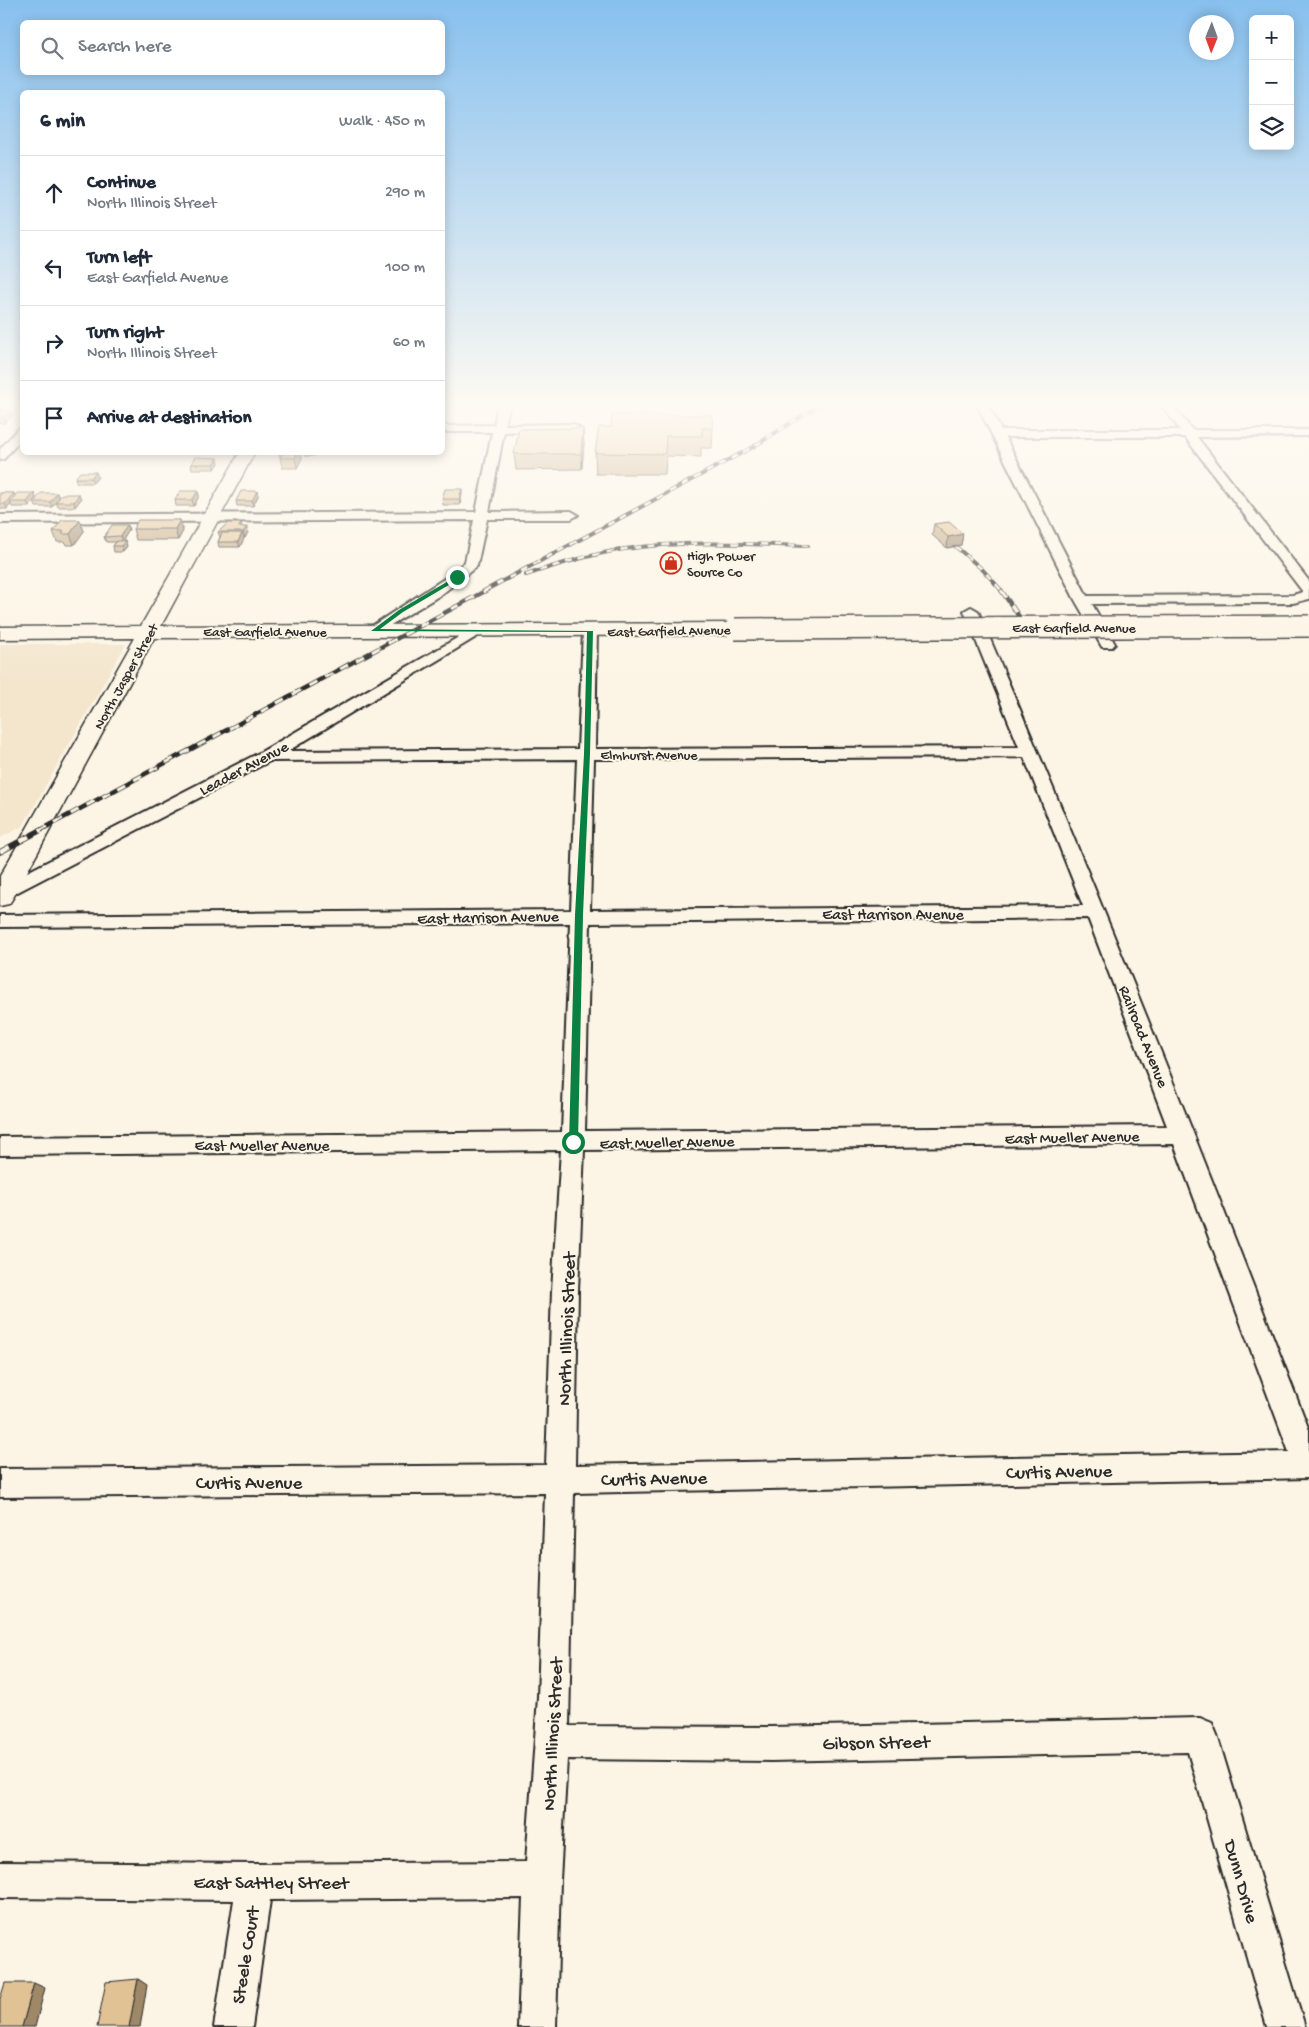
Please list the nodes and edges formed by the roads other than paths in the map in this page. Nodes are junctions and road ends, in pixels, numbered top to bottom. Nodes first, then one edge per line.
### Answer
1 (224, 498) edge
2 (485, 498) edge
3 (1029, 498) edge
4 (1238, 498) edge
5 (482, 515) junction
6 (571, 515) dead end
7 (213, 518) junction
8 (0, 519) edge
9 (1309, 591) edge
10 (1309, 595) edge
11 (1082, 600) junction
12 (971, 611) dead end
13 (1309, 626) edge
14 (374, 631) junction
15 (476, 631) junction
16 (590, 631) junction
17 (149, 632) junction
18 (0, 633) edge
19 (1107, 644) dead end
20 (1030, 752) junction
21 (587, 754) junction
22 (267, 756) junction
23 (2, 895) edge
24 (1096, 912) junction
25 (579, 915) junction
26 (0, 921) edge
27 (1184, 1135) junction
28 (573, 1142) junction
29 (0, 1146) edge
30 (1308, 1465) edge
31 (560, 1479) junction
32 (0, 1483) edge
33 (1200, 1735) joint
34 (552, 1742) junction
35 (0, 1880) edge
36 (542, 1880) junction
37 (255, 1882) junction
38 (233, 2027) edge
39 (537, 2027) edge
40 (1286, 2027) edge

1 - 7 street, North Jasper Street
2 - 5 street
3 - 11 street
4 - 9 street
5 - 6 street
5 - 7 street
5 - 14 street
7 - 8 street
7 - 17 street, North Jasper Street
10 - 11 street
11 - 19 street
12 - 20 street, Railroad Avenue
13 - 16 street, East Garfield Avenue, bridge
14 - 15 street, East Garfield Avenue
14 - 17 street, East Garfield Avenue
15 - 16 street, East Garfield Avenue
15 - 22 street, Leader Avenue
16 - 21 street, North Illinois Street
17 - 18 street, East Garfield Avenue
17 - 23 street, North Jasper Street
20 - 21 street, Elmhurst Avenue
20 - 24 street, Railroad Avenue
21 - 22 street, Elmhurst Avenue
21 - 25 street, North Illinois Street
22 - 23 street, Leader Avenue
24 - 25 street, East Harrison Avenue
24 - 27 street, Railroad Avenue
25 - 26 street, East Harrison Avenue
25 - 28 street, North Illinois Street
27 - 28 street, East Mueller Avenue
27 - 30 street, Railroad Avenue
28 - 29 street, East Mueller Avenue
28 - 31 street, North Illinois Street
30 - 31 street, Curtis Avenue
31 - 32 street, Curtis Avenue
31 - 34 street, North Illinois Street
33 - 34 street, Gibson Street
33 - 40 street, Dunn Drive
34 - 36 street, North Illinois Street
35 - 37 street, East Sattley Street
36 - 37 street, East Sattley Street
36 - 39 street, North Illinois Street
37 - 38 street, Steele Court

